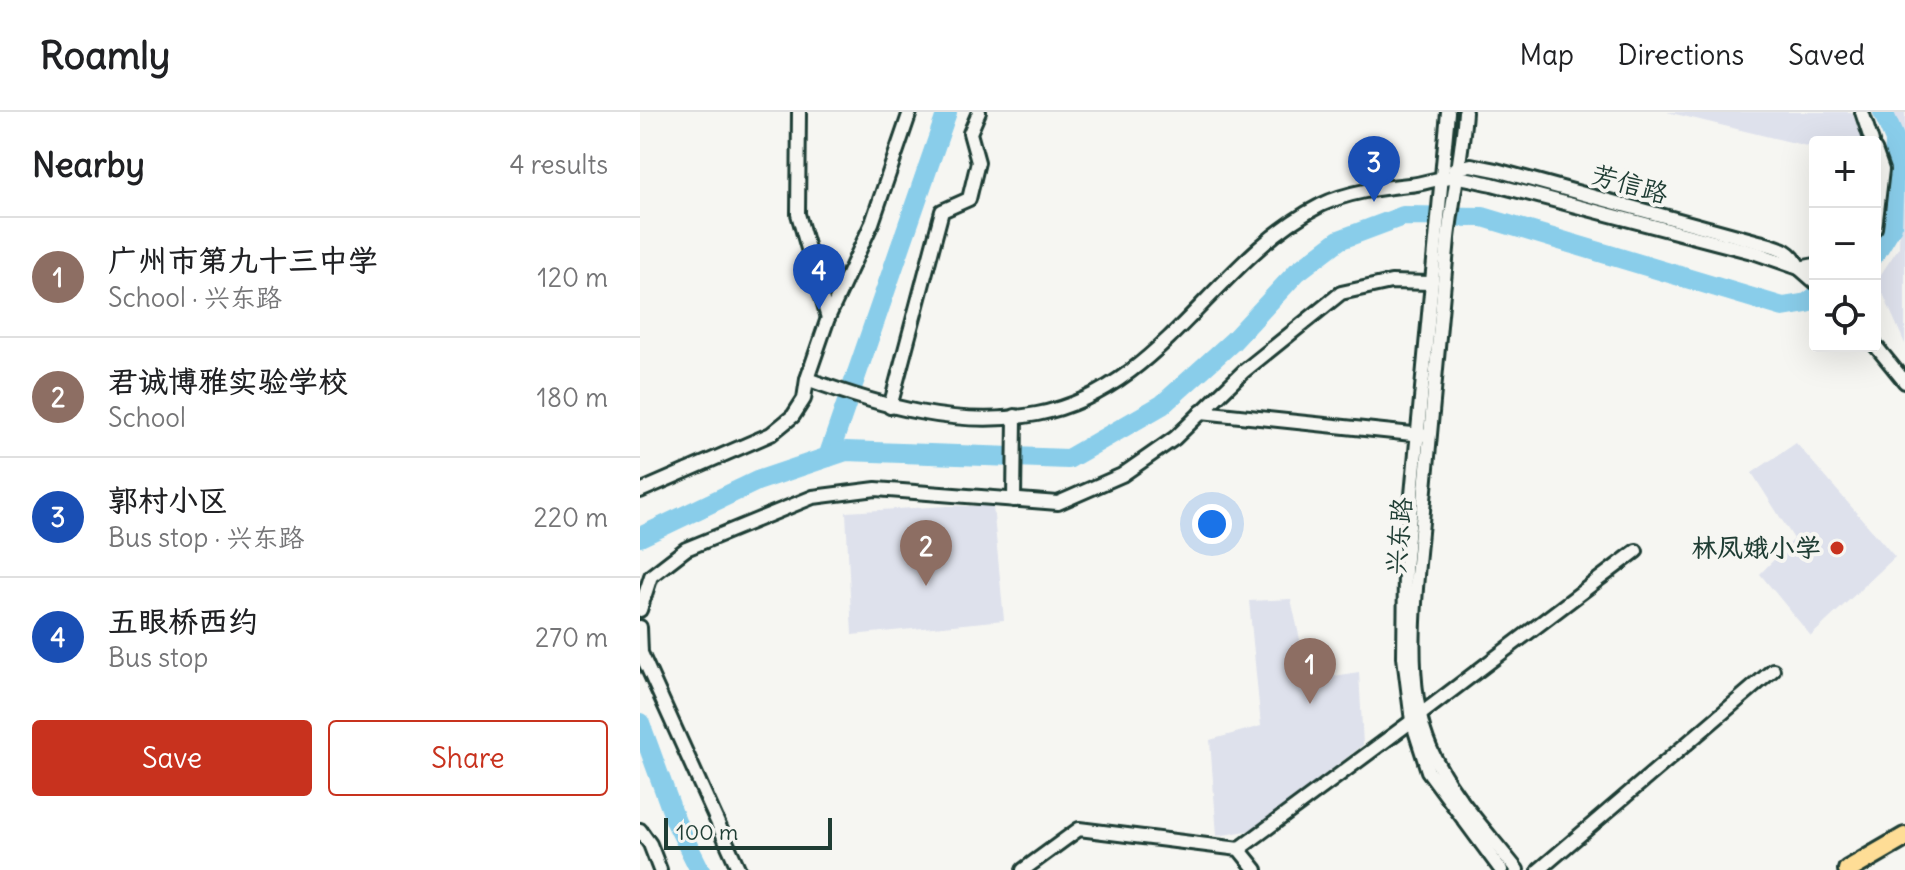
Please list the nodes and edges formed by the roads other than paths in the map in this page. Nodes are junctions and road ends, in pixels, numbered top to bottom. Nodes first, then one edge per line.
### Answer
1 (799, 112) edge
2 (910, 112) edge
3 (979, 112) edge
4 (1448, 112) edge
5 (1465, 112) edge
6 (1862, 112) edge
7 (1870, 136) edge
8 (1452, 174) junction
9 (1442, 241) junction
10 (1809, 266) edge
11 (1799, 268) junction
12 (1813, 280) edge
13 (1431, 283) junction
14 (828, 318) junction
15 (1881, 352) edge
16 (807, 379) junction
17 (1905, 382) edge
18 (890, 407) junction
19 (1201, 412) junction
20 (1015, 416) junction
21 (1423, 435) junction
22 (640, 491) edge
23 (1014, 500) junction
24 (1636, 551) dead end
25 (640, 610) edge
26 (640, 627) edge
27 (1773, 670) dead end
28 (1417, 718) junction
29 (640, 830) edge
30 (1905, 837) edge
31 (1239, 849) junction
32 (660, 870) edge
33 (739, 870) edge
34 (1023, 870) edge
35 (1256, 870) edge
36 (1501, 870) edge
37 (1517, 870) edge
38 (1539, 870) edge
39 (1848, 870) edge

1 - 14 street
2 - 14 street
3 - 18 street
4 - 8 street
5 - 8 street
6 - 7 street
8 - 9 street, 兴东路
8 - 11 street, 芳信路
8 - 20 street, 芳信路
9 - 13 street, 兴东路
9 - 21 street, 兴东路
10 - 11 street
11 - 12 street, 芳信路
13 - 19 street
13 - 21 street, 兴东路
14 - 16 street
15 - 17 street
16 - 18 street, 芳信路
16 - 22 street
18 - 20 street, 芳信路
19 - 21 street
19 - 23 street
20 - 23 street
21 - 28 street, 兴东路
23 - 25 street
24 - 28 street
26 - 33 street
27 - 38 street
28 - 31 street
28 - 36 street, 兴东路
28 - 37 street, 兴东路
29 - 32 street
30 - 39 highway
31 - 34 street
31 - 35 street

